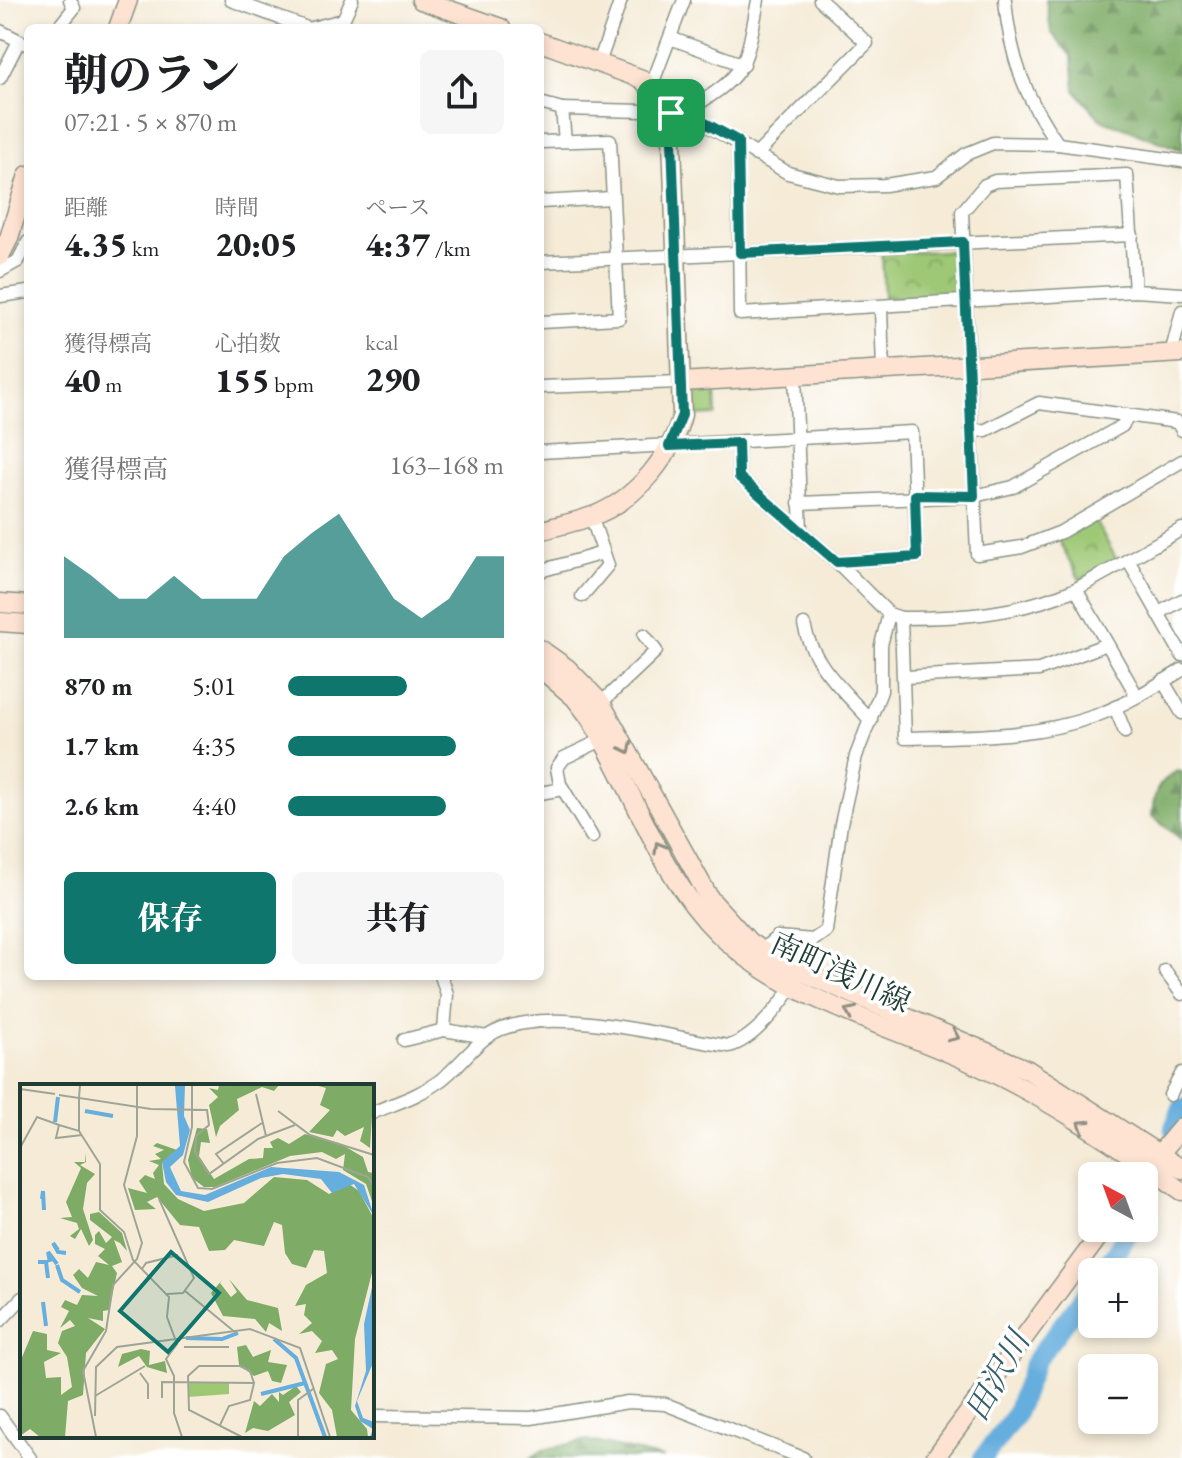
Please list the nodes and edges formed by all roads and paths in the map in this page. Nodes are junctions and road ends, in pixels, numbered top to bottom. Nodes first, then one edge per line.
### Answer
1 (70, 0) edge
2 (128, 0) edge
3 (231, 0) edge
4 (352, 0) edge
5 (421, 0) edge
6 (684, 0) edge
7 (820, 0) edge
8 (1005, 0) edge
9 (617, 1) edge
10 (753, 1) edge
11 (61, 24) edge
12 (119, 24) edge
13 (298, 24) edge
14 (326, 24) edge
15 (490, 24) edge
16 (0, 31) edge
17 (670, 38) junction
18 (23, 43) edge
19 (544, 43) edge
20 (599, 63) junction
21 (744, 65) junction
22 (0, 78) edge
23 (651, 87) junction
24 (544, 104) edge
25 (562, 109) junction
26 (678, 112) junction
27 (565, 141) junction
28 (738, 141) junction
29 (544, 142) edge
30 (1058, 144) junction
31 (756, 155) junction
32 (1182, 161) edge
33 (24, 188) edge
34 (612, 198) junction
35 (544, 202) edge
36 (1132, 235) junction
37 (963, 242) junction
38 (24, 249) edge
39 (740, 253) junction
40 (0, 256) edge
41 (679, 256) junction
42 (616, 258) junction
43 (544, 262) edge
44 (0, 271) edge
45 (1135, 291) junction
46 (24, 293) edge
47 (1182, 294) edge
48 (0, 296) edge
49 (965, 301) junction
50 (881, 307) junction
51 (1182, 311) edge
52 (544, 322) edge
53 (1176, 354) edge
54 (969, 366) junction
55 (883, 372) junction
56 (795, 374) junction
57 (680, 382) junction
58 (544, 387) edge
59 (1128, 417) junction
60 (1182, 430) edge
61 (973, 431) junction
62 (797, 439) junction
63 (738, 443) junction
64 (669, 446) junction
65 (544, 452) edge
66 (1182, 461) edge
67 (915, 495) junction
68 (974, 496) junction
69 (799, 503) junction
70 (591, 516) junction
71 (1182, 529) edge
72 (544, 530) edge
73 (801, 532) junction
74 (603, 553) junction
75 (1128, 560) junction
76 (837, 562) junction
77 (544, 570) edge
78 (1076, 589) junction
79 (582, 596) dead end
80 (1182, 600) edge
81 (0, 603) edge
82 (24, 605) edge
83 (1159, 613) junction
84 (895, 616) junction
85 (0, 622) edge
86 (24, 624) edge
87 (804, 625) dead end
88 (644, 635) dead end
89 (1107, 644) junction
90 (544, 652) edge
91 (1182, 655) edge
92 (1182, 670) edge
93 (544, 671) edge
94 (905, 677) junction
95 (1163, 681) junction
96 (1137, 696) junction
97 (601, 703) junction
98 (1115, 707) junction
99 (1182, 713) edge
100 (871, 721) junction
101 (1125, 732) dead end
102 (604, 739) junction
103 (563, 789) junction
104 (544, 792) edge
105 (592, 837) dead end
106 (755, 956) junction
107 (1165, 971) dead end
108 (442, 980) edge
109 (792, 987) junction
110 (1182, 994) edge
111 (444, 1030) junction
112 (487, 1037) junction
113 (404, 1040) dead end
114 (1182, 1073) edge
115 (1170, 1095) dead end
116 (374, 1112) edge
117 (1182, 1127) edge
118 (1144, 1162) edge
119 (1145, 1162) edge
120 (1153, 1162) edge
121 (1158, 1167) edge
122 (1182, 1169) edge
123 (1158, 1172) edge
124 (1182, 1191) edge
125 (1095, 1242) edge
126 (20, 1300) edge
127 (0, 1321) edge
128 (0, 1416) edge
129 (374, 1416) edge
130 (30, 1458) edge
131 (803, 1458) edge
132 (935, 1458) edge

1 - 11 street
2 - 12 street
3 - 13 street
4 - 14 street
5 - 15 street
6 - 17 street
7 - 31 street
8 - 30 street
9 - 20 street
10 - 21 street
16 - 18 street
17 - 21 street
17 - 23 street
18 - 22 street
19 - 20 street
20 - 23 street
21 - 26 street
23 - 26 street
24 - 25 street
25 - 26 street
25 - 27 street
26 - 28 street
26 - 41 street
27 - 29 street
27 - 34 street
28 - 31 street
28 - 39 street
30 - 31 street
30 - 32 street
33 - 40 street
34 - 35 street
34 - 42 street
36 - 37 street
36 - 37 street
36 - 45 street
37 - 39 street
37 - 49 street
38 - 44 street
39 - 41 street
39 - 50 street
41 - 42 street
41 - 57 street
42 - 43 street
42 - 52 street
45 - 47 street
45 - 49 street
46 - 48 street
49 - 50 street
49 - 54 street
50 - 55 street
51 - 53 street
53 - 54 street
54 - 55 street
54 - 61 street
55 - 56 street
56 - 57 street
56 - 62 street
57 - 58 street
57 - 64 street
59 - 60 street
59 - 61 street
59 - 68 street
61 - 68 street
62 - 63 street
62 - 67 street
62 - 69 street
63 - 64 street
63 - 73 street
64 - 65 street
64 - 70 street
66 - 68 street
67 - 68 street
67 - 69 street
67 - 76 street
69 - 73 street
70 - 72 street
70 - 74 street
71 - 75 street
73 - 76 street
74 - 77 street
74 - 79 street
75 - 78 street
75 - 83 street
76 - 84 street
78 - 84 street
78 - 89 street
80 - 83 street
81 - 82 street
83 - 91 street
84 - 94 street
84 - 100 street
85 - 86 street
87 - 100 street
88 - 97 street
89 - 94 street
89 - 96 street
90 - 97 street, 南町浅川線
92 - 95 street
93 - 102 street, 南町浅川線
94 - 98 street
95 - 96 street
95 - 99 street
96 - 98 street
97 -> 106 street, 南町浅川線
98 - 101 street
100 - 106 street
102 - 103 street
106 -> 102 street, 南町浅川線
103 - 104 street
103 - 105 street
106 - 109 street, 南町浅川線
106 -> 119 street, 南町浅川線
107 - 110 street
108 - 111 street
109 - 112 street
118 -> 109 street, 南町浅川線
111 - 112 street
111 - 113 street
112 - 116 street
114 - 115 street
117 - 120 street
121 - 122 street, 南町浅川線
123 - 124 street, 南町浅川線
125 - 132 street
126 - 127 street
128 - 130 street
129 - 131 street

